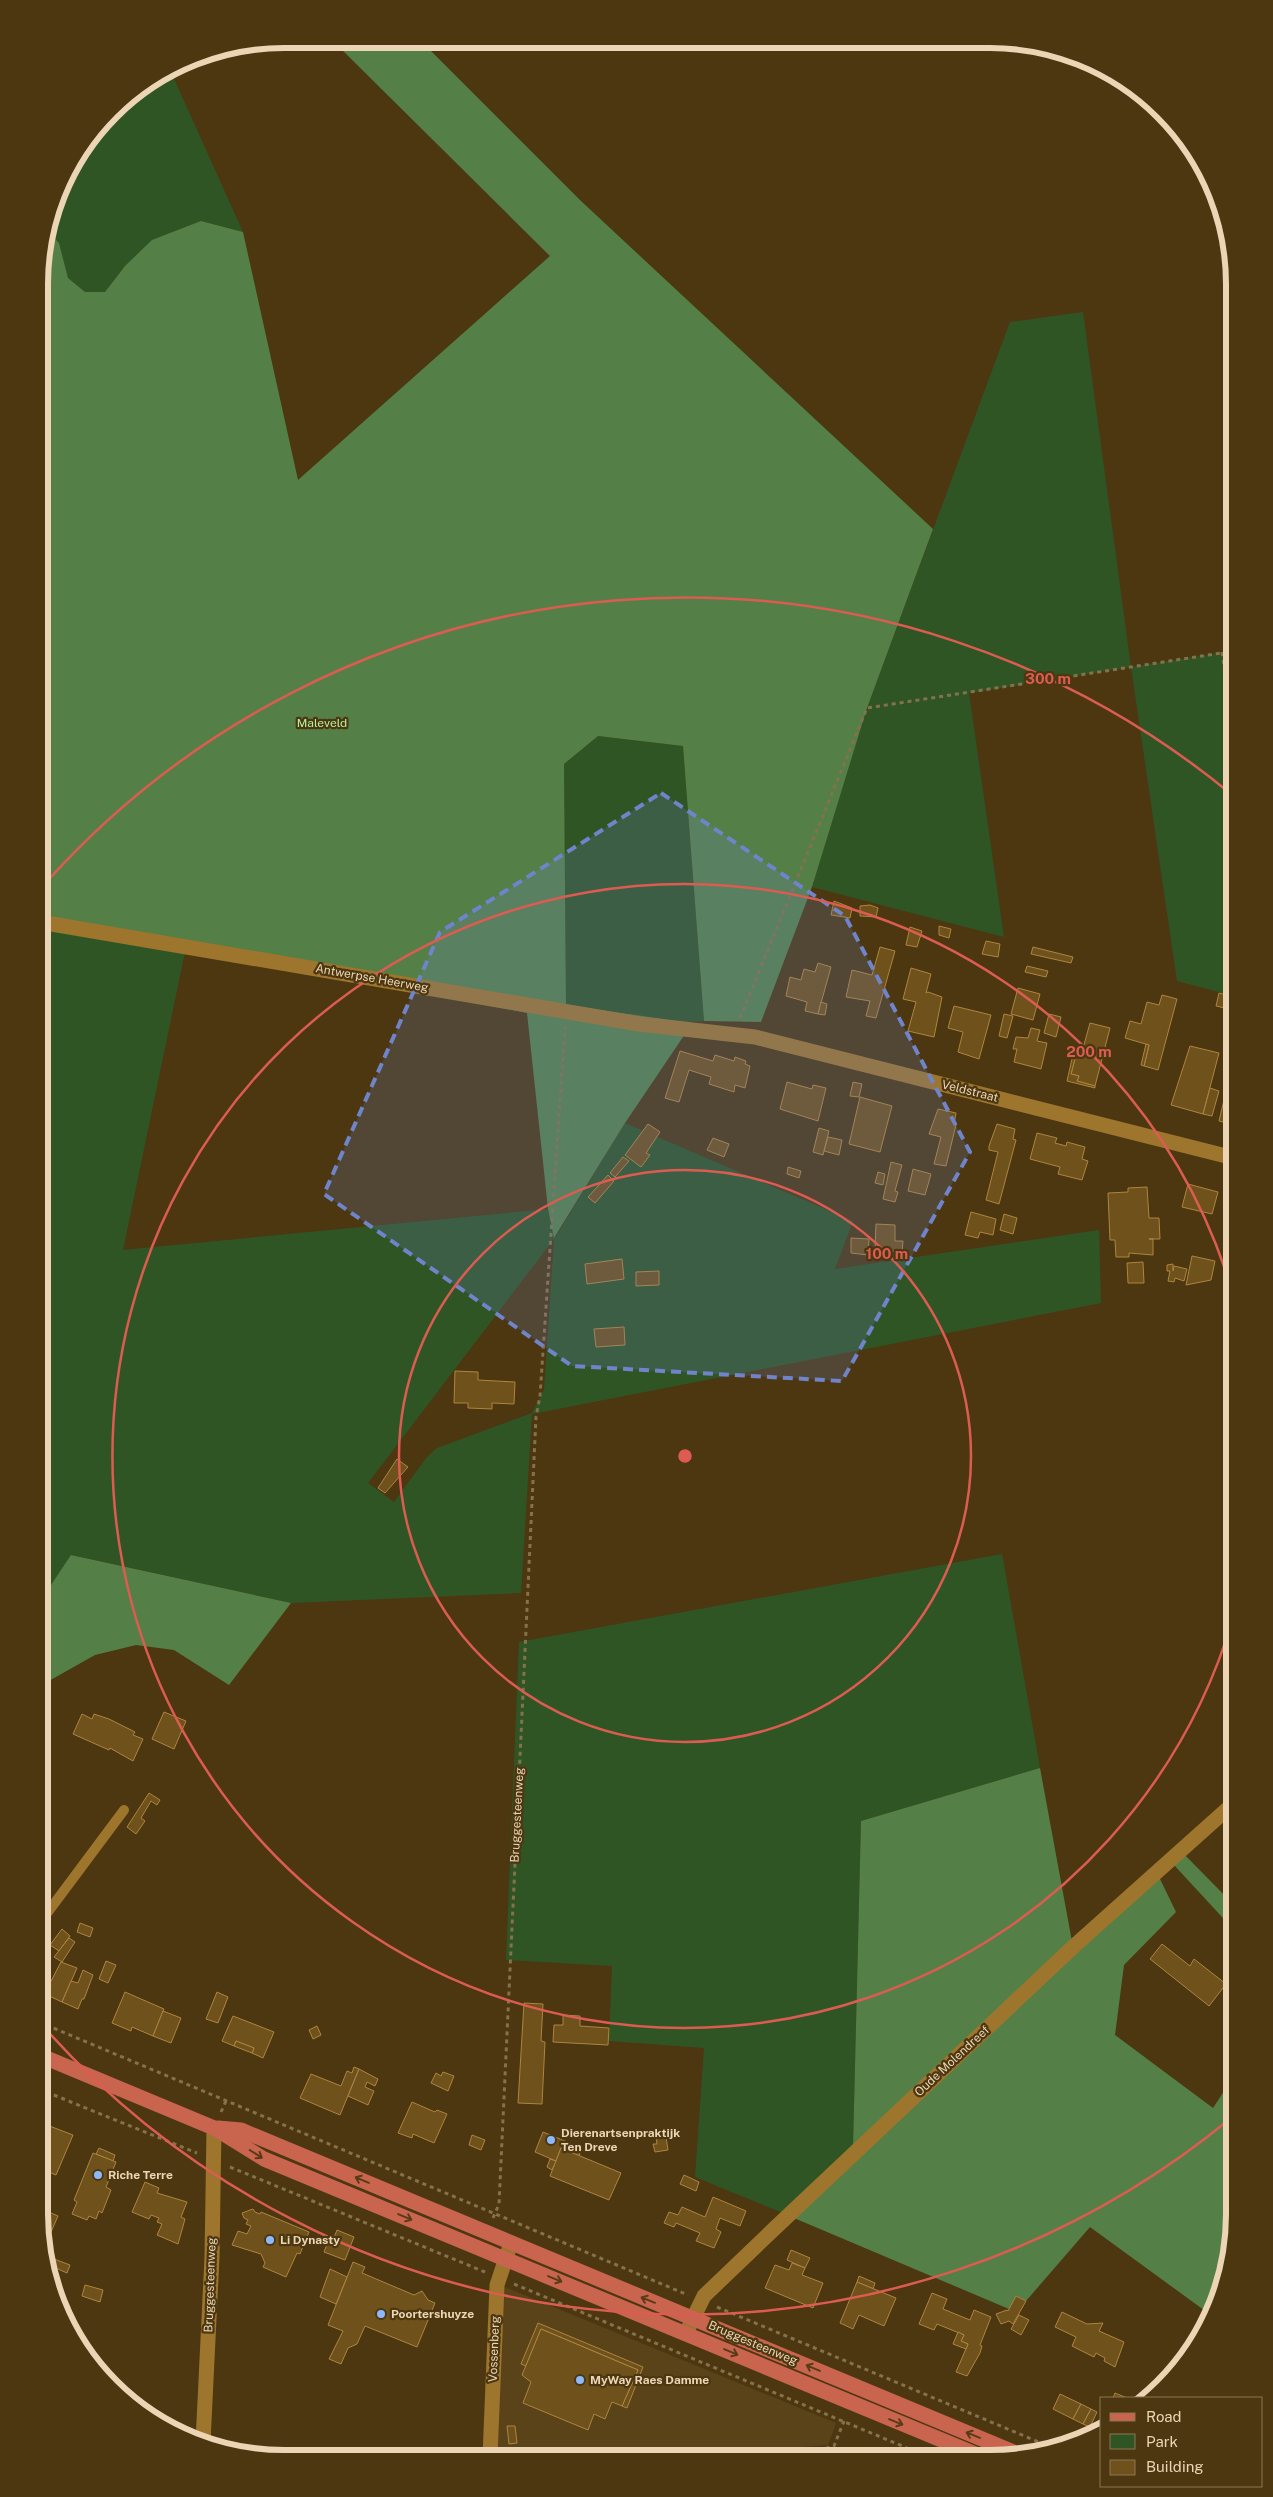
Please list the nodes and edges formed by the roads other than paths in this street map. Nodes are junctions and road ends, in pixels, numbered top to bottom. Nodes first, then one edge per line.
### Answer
1 (48, 923) edge
2 (704, 1031) joint
3 (1226, 1156) edge
4 (124, 1810) dead end
5 (1226, 1810) edge
6 (48, 1912) edge
7 (48, 2060) edge
8 (214, 2128) junction
9 (511, 2243) junction
10 (505, 2258) junction
11 (693, 2318) junction
12 (686, 2333) junction
13 (203, 2436) edge
14 (1006, 2449) edge
15 (490, 2450) edge
16 (966, 2450) edge

1 - 2 street, Antwerpse Heerweg
2 - 3 street, Veldstraat
4 - 6 lane
5 - 11 street, Oude Molendreef
7 - 8 main road, Bruggesteenweg
9 -> 8 main road, Bruggesteenweg
8 -> 10 main road, Bruggesteenweg
8 - 13 street, Bruggesteenweg
9 - 10 street, Vossenberg
11 -> 9 main road, Bruggesteenweg
10 -> 12 main road, Bruggesteenweg
10 - 15 street, Vossenberg
11 - 12 street, Oude Molendreef
14 -> 11 main road, Bruggesteenweg
12 -> 16 main road, Bruggesteenweg

